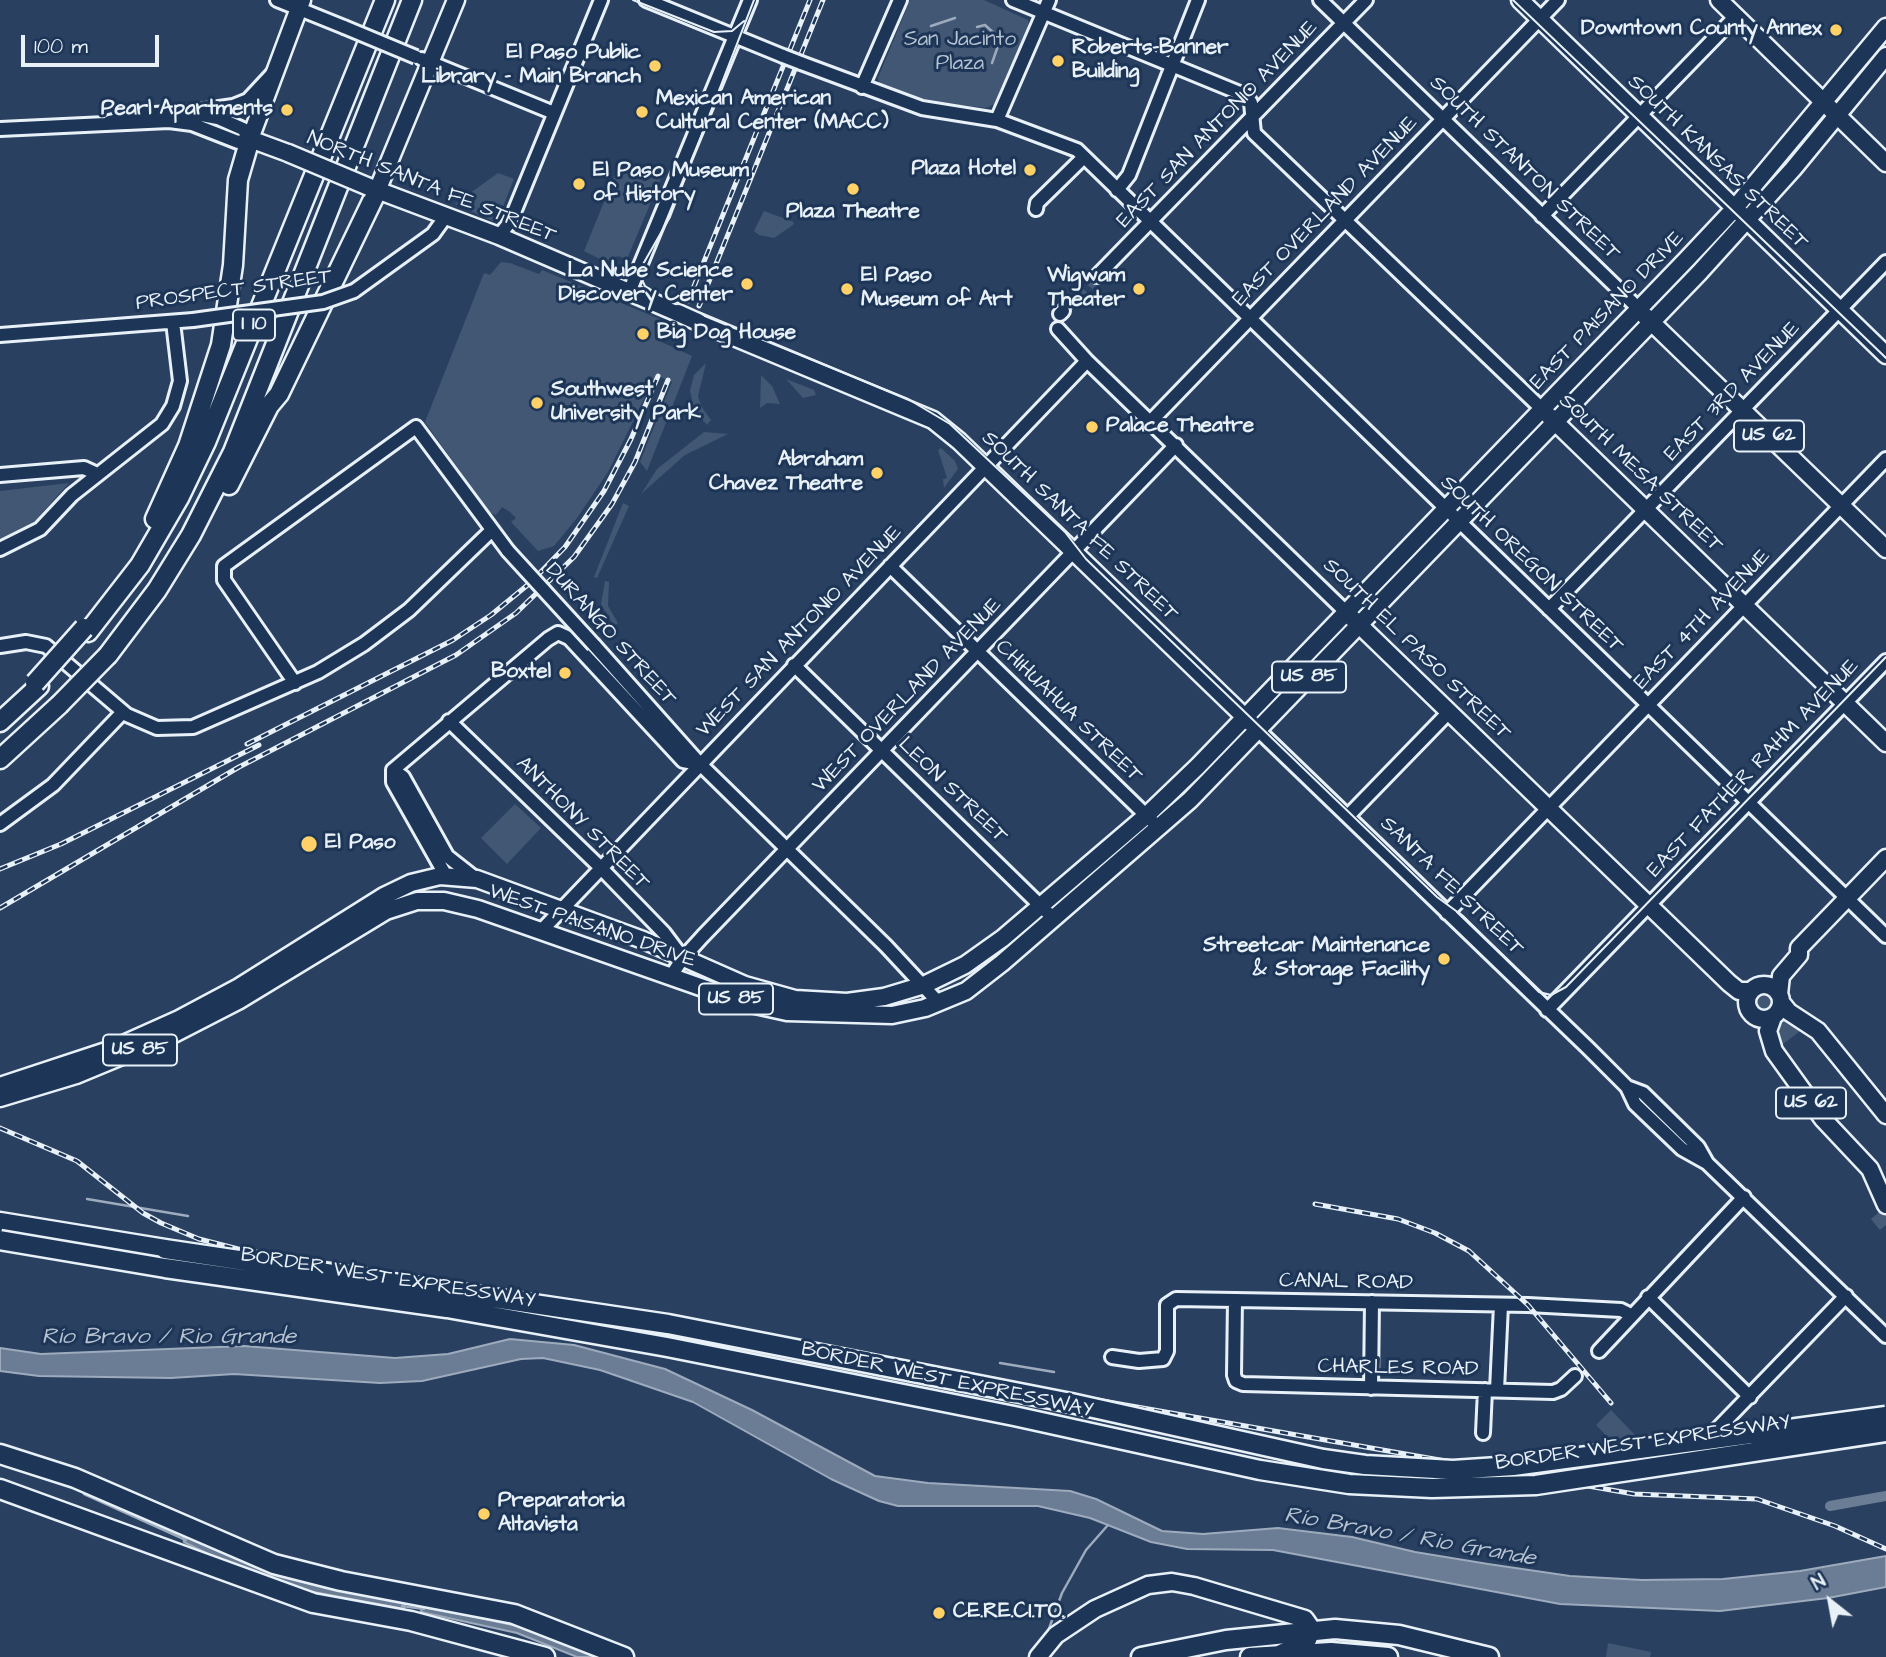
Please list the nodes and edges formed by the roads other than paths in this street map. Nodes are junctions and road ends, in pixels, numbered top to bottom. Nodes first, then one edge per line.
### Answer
1 (277, 0) edge
2 (386, 0) edge
3 (412, 0) edge
4 (456, 0) edge
5 (601, 0) edge
6 (646, 0) edge
7 (750, 0) edge
8 (900, 0) edge
9 (1013, 0) edge
10 (1198, 0) edge
11 (1320, 0) edge
12 (1366, 0) edge
13 (1520, 0) edge
14 (1558, 0) edge
15 (1720, 0) edge
16 (300, 4) edge
17 (1046, 6) edge
18 (1736, 16) junction
19 (1539, 19) junction
20 (1343, 24) junction
21 (1886, 27) edge
22 (735, 37) junction
23 (1886, 56) edge
24 (423, 60) junction
25 (1173, 64) junction
26 (275, 71) junction
27 (862, 87) junction
28 (1823, 101) junction
29 (185, 112) junction
30 (554, 113) junction
31 (1836, 115) junction
32 (1252, 116) junction
33 (1639, 116) junction
34 (997, 120) junction
35 (1442, 120) junction
36 (109, 122) junction
37 (0, 129) edge
38 (250, 139) junction
39 (1084, 157) junction
40 (1886, 163) edge
41 (373, 189) junction
42 (1117, 190) junction
43 (1036, 209) dead end
44 (1734, 209) junction
45 (446, 216) junction
46 (1542, 216) junction
47 (1346, 219) junction
48 (1747, 221) junction
49 (1150, 222) junction
50 (499, 236) junction
51 (1886, 262) edge
52 (1097, 276) tunnel mouth
53 (629, 290) junction
54 (1639, 309) junction
55 (1840, 310) junction
56 (1250, 319) junction
57 (173, 322) junction
58 (1652, 322) junction
59 (1059, 329) dead end
60 (0, 335) edge
61 (1886, 355) edge
62 (1087, 361) junction
63 (866, 392) joint
64 (1543, 410) junction
65 (1742, 411) junction
66 (1151, 421) junction
67 (1556, 422) junction
68 (1176, 445) junction
69 (1886, 459) edge
70 (985, 466) junction
71 (97, 474) junction
72 (0, 475) edge
73 (1840, 505) junction
74 (1646, 510) junction
75 (1452, 515) junction
76 (491, 531) junction
77 (191, 535) junction
78 (0, 549) edge
79 (1886, 550) edge
80 (1074, 553) junction
81 (890, 566) junction
82 (1744, 605) junction
83 (1549, 609) junction
84 (1352, 618) junction
85 (86, 630) junction
86 (0, 646) edge
87 (979, 652) junction
88 (1886, 661) edge
89 (793, 665) junction
90 (295, 683) junction
91 (1845, 703) junction
92 (1647, 705) junction
93 (123, 712) junction
94 (1449, 712) junction
95 (1245, 717) junction
96 (0, 721) edge
97 (449, 722) junction
98 (1258, 730) junction
99 (1886, 743) edge
100 (882, 751) junction
101 (0, 759) edge
102 (700, 764) junction
103 (393, 770) junction
104 (1748, 803) junction
105 (1548, 808) junction
106 (1147, 815) junction
107 (1348, 816) junction
108 (0, 824) edge
109 (1158, 828) junction
110 (787, 850) junction
111 (1886, 858) edge
112 (601, 868) junction
113 (446, 876) junction
114 (477, 879) junction
115 (1847, 898) junction
116 (1650, 904) junction
117 (1040, 905) junction
118 (478, 909) junction
119 (559, 910) junction
120 (1447, 913) junction
121 (1052, 917) junction
122 (541, 930) junction
123 (1886, 936) edge
124 (1799, 948) junction
125 (683, 958) junction
126 (267, 976) junction
127 (671, 976) junction
128 (924, 985) junction
129 (1754, 988) junction
130 (939, 1003) junction
131 (1778, 1004) junction
132 (1547, 1010) junction
133 (0, 1086) edge
134 (0, 1098) edge
135 (1886, 1115) edge
136 (1883, 1187) edge
137 (1744, 1197) junction
138 (1882, 1210) tunnel mouth
139 (0, 1222) edge
140 (0, 1240) edge
141 (1846, 1296) junction
142 (1648, 1297) junction
143 (1235, 1300) junction
144 (1372, 1303) junction
145 (1501, 1305) junction
146 (1631, 1315) junction
147 (1886, 1336) edge
148 (1600, 1351) dead end
149 (1112, 1357) dead end
150 (1575, 1376) dead end
151 (1371, 1388) junction
152 (1491, 1390) junction
153 (1751, 1397) junction
154 (1886, 1416) edge
155 (1886, 1432) edge
156 (1483, 1433) dead end
157 (0, 1454) edge
158 (1692, 1462) dead end
159 (0, 1489) edge
160 (413, 1607) junction
161 (1312, 1629) junction
162 (1281, 1654) junction
163 (1258, 1656) edge
164 (545, 1657) edge
165 (624, 1657) edge
166 (1038, 1657) edge
167 (1141, 1657) edge
168 (1388, 1657) edge
169 (1489, 1657) edge

1 - 16 street
2 - 85 highway, I 10
3 - 77 highway, I 10
4 - 24 main road
5 - 30 street
6 - 22 street, SOUTH OREGON STREET
7 - 22 street
8 - 27 street
9 - 17 street, SOUTH MESA STREET
10 - 25 street
11 - 20 street, SOUTH STANTON STREET
12 - 20 street, EAST SAN ANTONIO AVENUE
13 - 19 main road, SOUTH KANSAS STREET
14 - 19 street, EAST OVERLAND AVENUE
15 - 18 main road
16 - 24 street, bridge
16 - 26 main road
17 - 25 street, SOUTH MESA STREET
17 - 34 street
18 - 28 main road
18 - 33 street
19 - 33 main road, SOUTH KANSAS STREET
19 - 35 street, EAST OVERLAND AVENUE
20 - 32 street, EAST SAN ANTONIO AVENUE
20 - 35 street, SOUTH STANTON STREET
21 - 28 main road, EAST PAISANO DRIVE
22 - 27 street, SOUTH OREGON STREET, bridge
22 - 53 street
23 - 31 main road, EAST PAISANO DRIVE
24 - 30 street
24 - 41 main road
25 - 32 street, SOUTH MESA STREET
25 - 42 street
26 - 29 street
26 - 38 main road
27 - 34 street, SOUTH OREGON STREET
28 - 31 main road
28 - 44 main road, EAST PAISANO DRIVE
29 - 36 street
29 - 38 street
30 - 50 street
31 - 40 main road
31 - 48 main road, EAST PAISANO DRIVE
32 - 47 street, SOUTH MESA STREET
32 - 49 street, EAST SAN ANTONIO AVENUE
33 - 44 main road, SOUTH KANSAS STREET
33 - 46 street
34 - 39 street, SOUTH OREGON STREET
35 - 46 street, SOUTH STANTON STREET
35 - 47 street, EAST OVERLAND AVENUE
36 - 37 street
36 - 38 street
38 - 41 main road, NORTH SANTA FE STREET, bridge
38 - 85 highway
39 - 42 street, SOUTH OREGON STREET
39 - 43 street
41 - 45 main road, NORTH SANTA FE STREET
41 - 77 highway
42 - 49 street, SOUTH OREGON STREET
44 - 48 main road, SOUTH KANSAS STREET
44 - 54 main road, EAST PAISANO DRIVE
45 - 50 main road, NORTH SANTA FE STREET
45 - 57 street, PROSPECT STREET, bridge
46 - 54 street, SOUTH STANTON STREET
47 - 56 street, EAST OVERLAND AVENUE
47 - 64 street, SOUTH MESA STREET
48 - 55 main road, SOUTH KANSAS STREET
48 - 58 main road, EAST PAISANO DRIVE
49 - 52 street, EAST SAN ANTONIO AVENUE
49 - 56 street, SOUTH OREGON STREET
50 - 53 main road, NORTH SANTA FE STREET
51 - 55 street, EAST 3RD AVENUE
53 - 63 main road, NORTH SANTA FE STREET, bridge
54 - 58 main road, SOUTH STANTON STREET / US 62
54 - 64 main road, EAST PAISANO DRIVE
55 - 61 main road, SOUTH KANSAS STREET
55 - 65 street, EAST 3RD AVENUE
56 - 66 street, EAST OVERLAND AVENUE
56 - 75 street, SOUTH OREGON STREET
57 - 60 street, PROSPECT STREET
57 - 71 street
58 - 65 main road, SOUTH STANTON STREET / US 62
58 - 67 main road, EAST PAISANO DRIVE
59 - 62 street, SOUTH EL PASO STREET
62 - 66 street, SOUTH EL PASO STREET
62 - 70 street, WEST SAN ANTONIO AVENUE
63 - 70 main road, SOUTH SANTA FE STREET
64 - 67 main road, SOUTH MESA STREET
64 - 75 main road, EAST PAISANO DRIVE
65 - 73 main road, SOUTH STANTON STREET / US 62
65 - 74 street, EAST 3RD AVENUE
66 - 68 street, SOUTH EL PASO STREET
67 - 74 main road, SOUTH MESA STREET
67 - 75 main road, EAST PAISANO DRIVE
68 - 80 street, WEST OVERLAND AVENUE
68 - 84 street, SOUTH EL PASO STREET
69 - 73 street, EAST 4TH AVENUE
70 - 80 main road, SOUTH SANTA FE STREET
70 - 81 street, WEST SAN ANTONIO AVENUE
71 - 72 street
71 - 78 street
73 - 79 main road, SOUTH STANTON STREET / US 62
73 - 82 street, EAST 4TH AVENUE
74 - 82 main road, SOUTH MESA STREET
74 - 83 street, EAST 3RD AVENUE
75 - 83 street, SOUTH OREGON STREET
75 - 84 main road, EAST PAISANO DRIVE
76 - 90 street
76 - 90 street, DURANGO STREET
76 - 102 street, DURANGO STREET, bridge
77 - 101 highway, I 10, bridge
80 - 87 street, WEST OVERLAND AVENUE
80 - 95 main road, SOUTH SANTA FE STREET
81 - 87 street, CHIHUAHUA STREET
81 - 89 street, WEST SAN ANTONIO AVENUE
82 - 91 main road, SOUTH MESA STREET
82 - 92 street, EAST 4TH AVENUE
83 - 92 street, SOUTH OREGON STREET
84 - 94 main road, SOUTH EL PASO STREET / US 62
84 - 95 main road, WEST PAISANO DRIVE / US 85
84 - 98 main road, WEST PAISANO DRIVE / US 85
85 - 96 highway, I 10, bridge
86 - 93 street
87 - 100 street, WEST OVERLAND AVENUE
87 - 106 street, CHIHUAHUA STREET
88 - 91 street, EAST FATHER RAHM AVENUE
89 - 100 street, LEON STREET
89 - 102 street, WEST SAN ANTONIO AVENUE
90 - 93 street
91 - 99 main road, SOUTH MESA STREET
91 - 104 street, EAST FATHER RAHM AVENUE
92 - 104 street, SOUTH OREGON STREET
92 - 105 street, EAST 4TH AVENUE
93 - 108 street
94 - 105 main road, SOUTH EL PASO STREET / US 62
94 - 107 street
95 - 98 main road, SANTA FE STREET
95 - 106 main road, WEST PAISANO DRIVE / US 85
97 - 102 street
97 - 103 street
97 - 112 street, ANTHONY STREET
98 - 107 street, SANTA FE STREET
98 - 109 main road, WEST PAISANO DRIVE / US 85
100 - 110 street, WEST OVERLAND AVENUE
100 - 117 street, LEON STREET
102 - 110 street, DURANGO STREET
102 - 112 street, WEST SAN ANTONIO AVENUE
103 - 113 street
103 - 114 street
104 - 115 street, SOUTH OREGON STREET
104 - 116 street, EAST FATHER RAHM AVENUE
105 - 116 main road, SOUTH EL PASO STREET / US 62
105 - 120 street, EAST 4TH AVENUE
106 - 109 street, CHIHUAHUA STREET
106 - 117 main road, WEST PAISANO DRIVE / US 85
107 - 120 street, SANTA FE STREET
109 - 121 main road, WEST PAISANO DRIVE / US 85
110 - 125 street, WEST OVERLAND AVENUE
110 - 128 street, DURANGO STREET
111 - 115 main road
112 - 119 street, WEST SAN ANTONIO AVENUE
112 - 125 street, ANTHONY STREET
113 - 114 main road, WEST PAISANO DRIVE / US 85
113 - 118 main road
113 - 126 main road, WEST PAISANO DRIVE / US 85
114 - 119 main road, WEST PAISANO DRIVE / US 85
115 - 123 street, SOUTH OREGON STREET
115 - 124 main road
116 - 129 main road, SOUTH EL PASO STREET / US 62
116 - 132 street, EAST FATHER RAHM AVENUE
117 - 121 street, LEON STREET
117 - 128 main road, WEST PAISANO DRIVE / US 85
118 - 122 main road, WEST PAISANO DRIVE / US 85
118 - 126 main road, WEST PAISANO DRIVE / US 85
119 - 122 street, WEST SAN ANTONIO AVENUE
119 - 125 main road, WEST PAISANO DRIVE / US 85
120 - 132 street, SANTA FE STREET
121 - 130 main road, WEST PAISANO DRIVE / US 85
122 - 127 main road, WEST PAISANO DRIVE / US 85
124 - 129 main road
124 - 131 main road
125 - 127 street, WEST OVERLAND AVENUE
125 - 128 main road, WEST PAISANO DRIVE / US 85
126 - 133 main road, WEST PAISANO DRIVE / US 85
126 - 134 main road, WEST PAISANO DRIVE / US 85
127 - 130 main road, WEST PAISANO DRIVE / US 85
128 - 130 street, DURANGO STREET
129 - 131 main road, US 62
129 - 131 main road, US 62
131 - 135 main road, US 62
131 - 136 main road, US 62
132 - 137 street, SANTA FE STREET
136 - 138 main road, US 62
137 - 141 street, SANTA FE STREET
137 - 142 street
139 - 154 highway, BORDER WEST EXPRESSWAY, bridge
140 - 155 highway, BORDER WEST EXPRESSWAY, bridge
141 - 147 street, SANTA FE STREET
141 - 153 street
142 - 146 street
142 - 153 street
143 - 144 street, CANAL ROAD
143 - 149 street, CANAL ROAD
143 - 151 street, CHARLES ROAD
144 - 145 street, CANAL ROAD
144 - 151 street
145 - 146 street, CANAL ROAD
145 - 152 street
146 - 148 street
150 - 152 street, CHARLES ROAD
151 - 152 street, CHARLES ROAD
152 - 156 street
153 - 158 street
157 - 160 highway
159 - 160 highway
160 - 164 highway
160 - 165 highway
161 - 162 main road
161 - 166 main road
161 - 167 highway
161 - 169 highway
162 - 163 highway
162 - 168 highway

